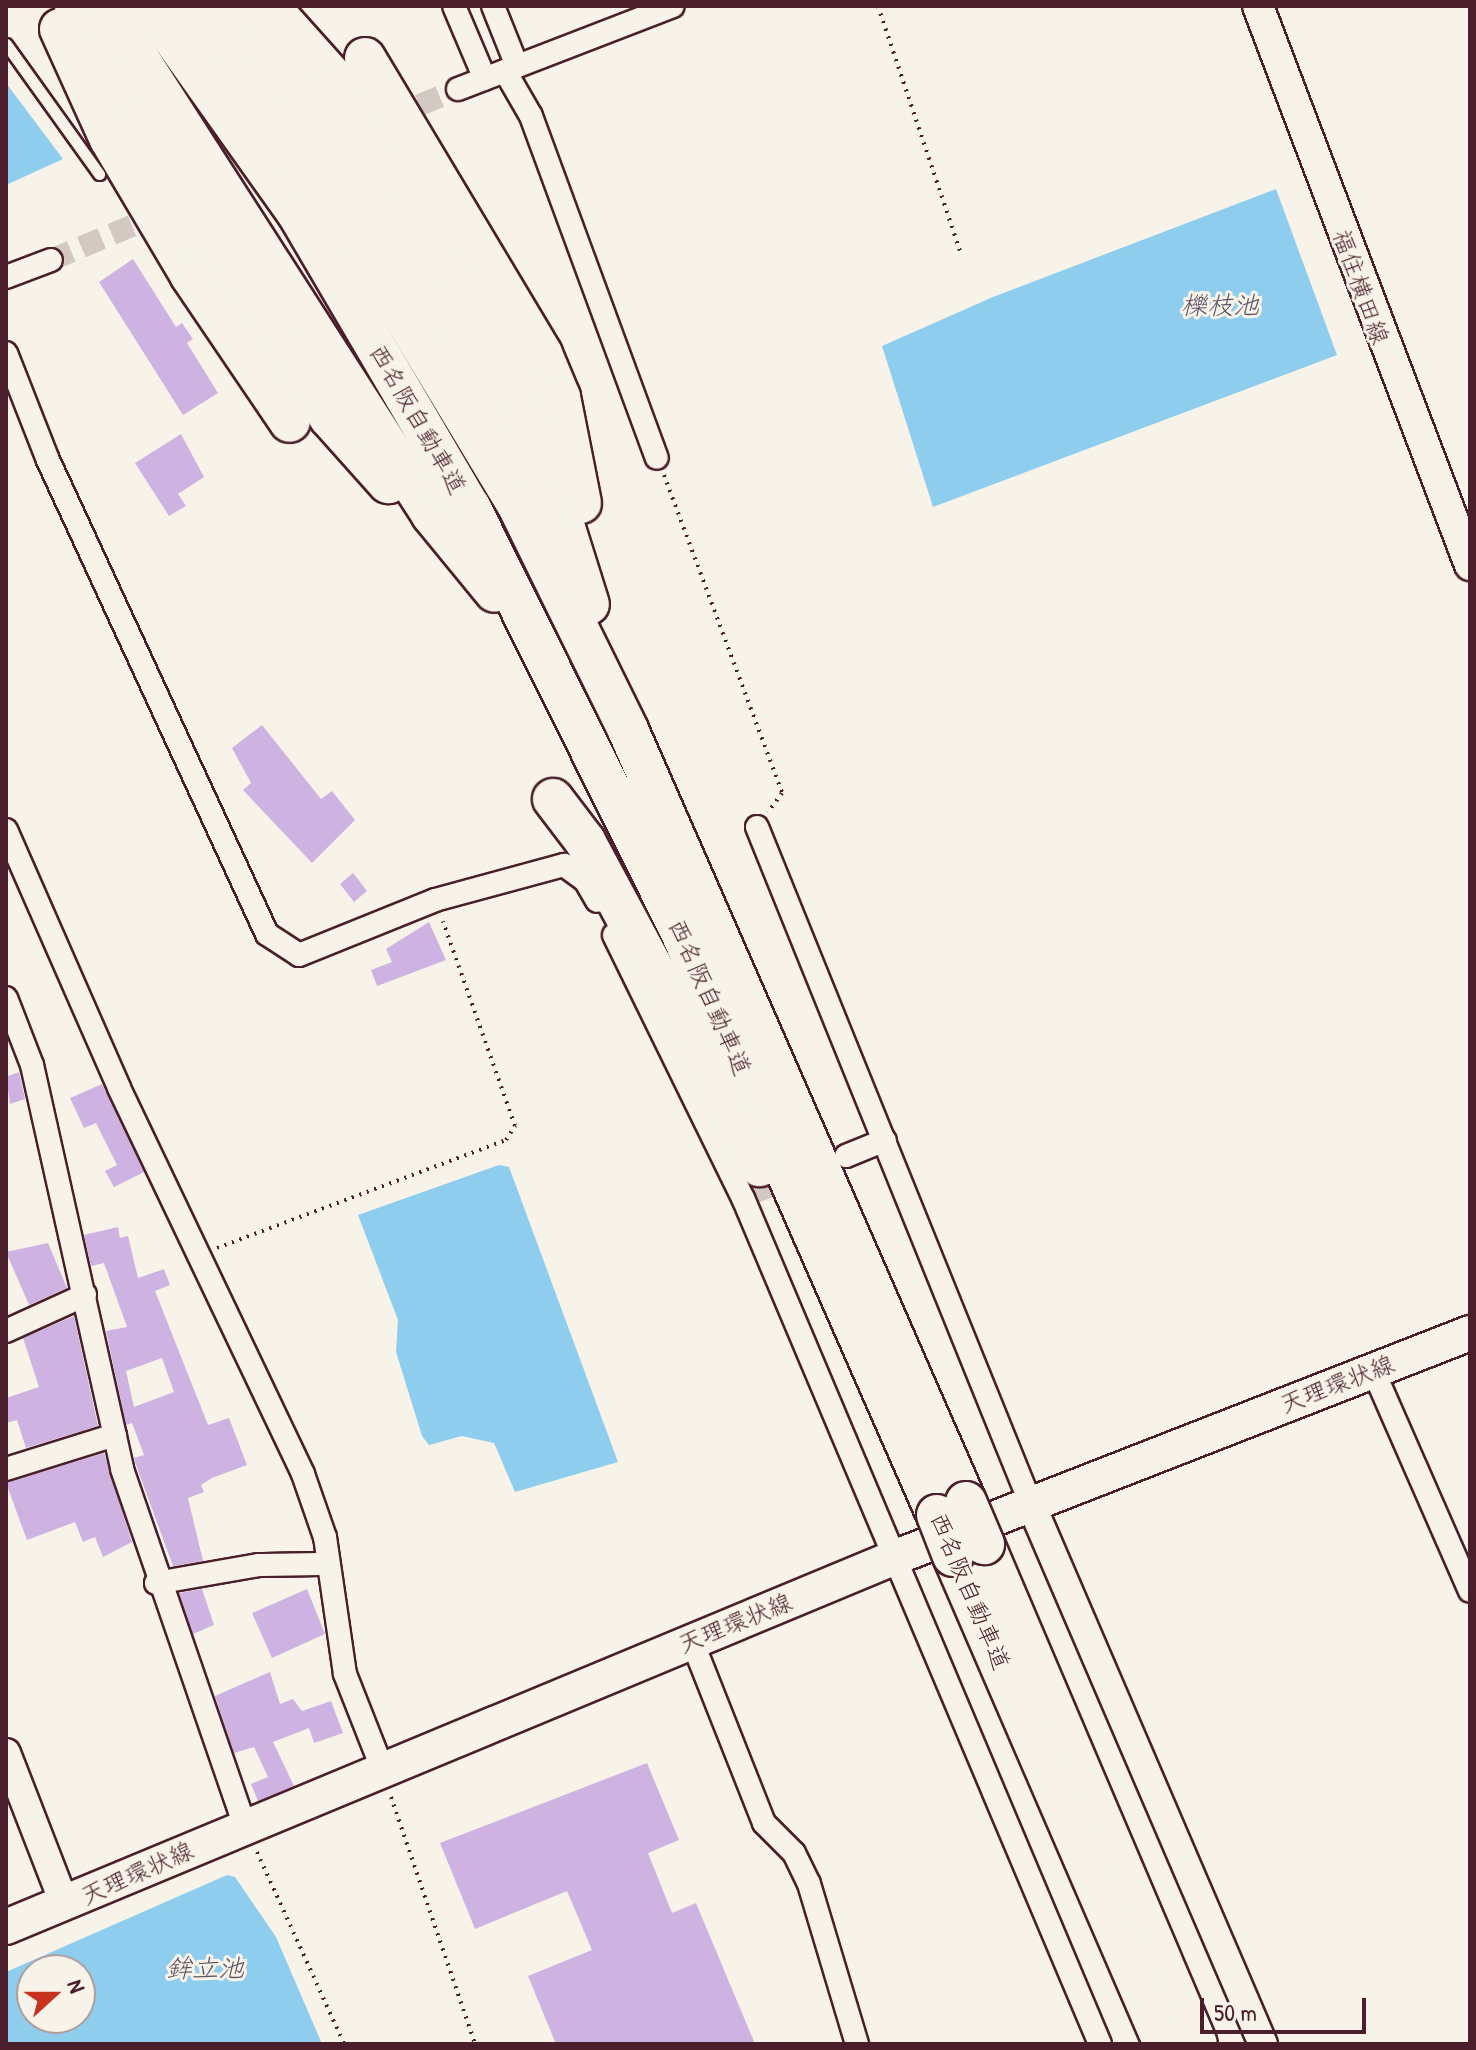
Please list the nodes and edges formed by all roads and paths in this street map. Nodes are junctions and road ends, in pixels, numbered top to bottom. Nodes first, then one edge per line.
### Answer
1 (50, 6) edge
2 (68, 6) edge
3 (75, 6) edge
4 (89, 6) edge
5 (105, 6) edge
6 (121, 6) edge
7 (133, 6) edge
8 (150, 6) edge
9 (193, 6) edge
10 (213, 6) edge
11 (234, 6) edge
12 (248, 6) edge
13 (269, 6) edge
14 (454, 6) edge
15 (493, 6) edge
16 (673, 6) edge
17 (878, 6) edge
18 (1258, 6) edge
19 (6, 44) edge
20 (365, 58) dead end
21 (502, 72) junction
22 (458, 89) tunnel mouth
23 (99, 174) dead end
24 (960, 251) dead end
25 (51, 260) tunnel mouth
26 (6, 277) edge
27 (6, 353) edge
28 (657, 458) joint
29 (416, 513) junction
30 (1470, 565) edge
31 (490, 585) junction
32 (560, 684) junction
33 (628, 730) junction
34 (553, 799) dead end
35 (757, 827) joint
36 (6, 830) edge
37 (435, 900) junction
38 (6, 998) edge
39 (885, 1140) junction
40 (846, 1156) dead end
41 (200, 1254) junction
42 (85, 1295) junction
43 (6, 1331) edge
44 (1470, 1333) edge
45 (1373, 1370) junction
46 (895, 1412) junction
47 (115, 1435) junction
48 (6, 1469) edge
49 (1030, 1502) junction
50 (951, 1509) junction
51 (968, 1550) junction
52 (891, 1559) junction
53 (324, 1564) junction
54 (156, 1583) junction
55 (1470, 1591) edge
56 (692, 1641) junction
57 (6, 1753) edge
58 (382, 1768) junction
59 (244, 1824) junction
60 (65, 1905) junction
61 (6, 1927) edge
62 (344, 2044) edge
63 (475, 2044) edge
64 (857, 2044) edge
65 (1100, 2044) edge
66 (1164, 2044) edge
67 (1197, 2044) edge
68 (1263, 2044) edge

1 - 2 highway
3 - 29 highway
4 - 29 highway
5 - 31 highway
6 - 32 highway
7 - 32 highway
8 - 32 highway, 西名阪自動車道
9 - 33 highway, 西名阪自動車道
10 - 33 highway
11 - 33 highway
12 - 33 highway
13 - 33 highway
14 - 21 street
15 - 21 street
16 - 21 street
17 - 24 path
18 - 30 main road, 福住横田線
19 - 23 lane
20 - 33 highway
21 - 22 street
21 - 28 street
25 - 26 street
27 - 37 street
28 - 35 path
29 - 31 highway
31 - 32 highway
32 - 46 highway, 西名阪自動車道
33 - 50 highway, 西名阪自動車道
34 - 46 highway
35 - 39 street
36 - 41 street
37 - 41 path
37 - 52 street
38 - 42 street
39 - 40 street
39 - 49 street
41 - 53 street
42 - 43 street
42 - 47 street
44 - 45 main road, 天理環状線
45 - 49 main road, 天理環状線
45 - 55 street
46 - 50 highway, 西名阪自動車道
47 - 48 street
47 - 54 street
49 - 52 main road, 天理環状線
49 - 68 street
50 - 51 highway, 西名阪自動車道, bridge
51 - 66 highway, 西名阪自動車道
51 - 67 highway, 西名阪自動車道
52 - 56 main road, 天理環状線
52 - 65 street
53 - 54 street
53 - 58 street
54 - 59 street
56 - 58 main road, 天理環状線
56 - 64 street
57 - 60 street
58 - 59 main road, 天理環状線
58 - 63 path
59 - 60 main road, 天理環状線
59 - 62 path
60 - 61 main road, 天理環状線

